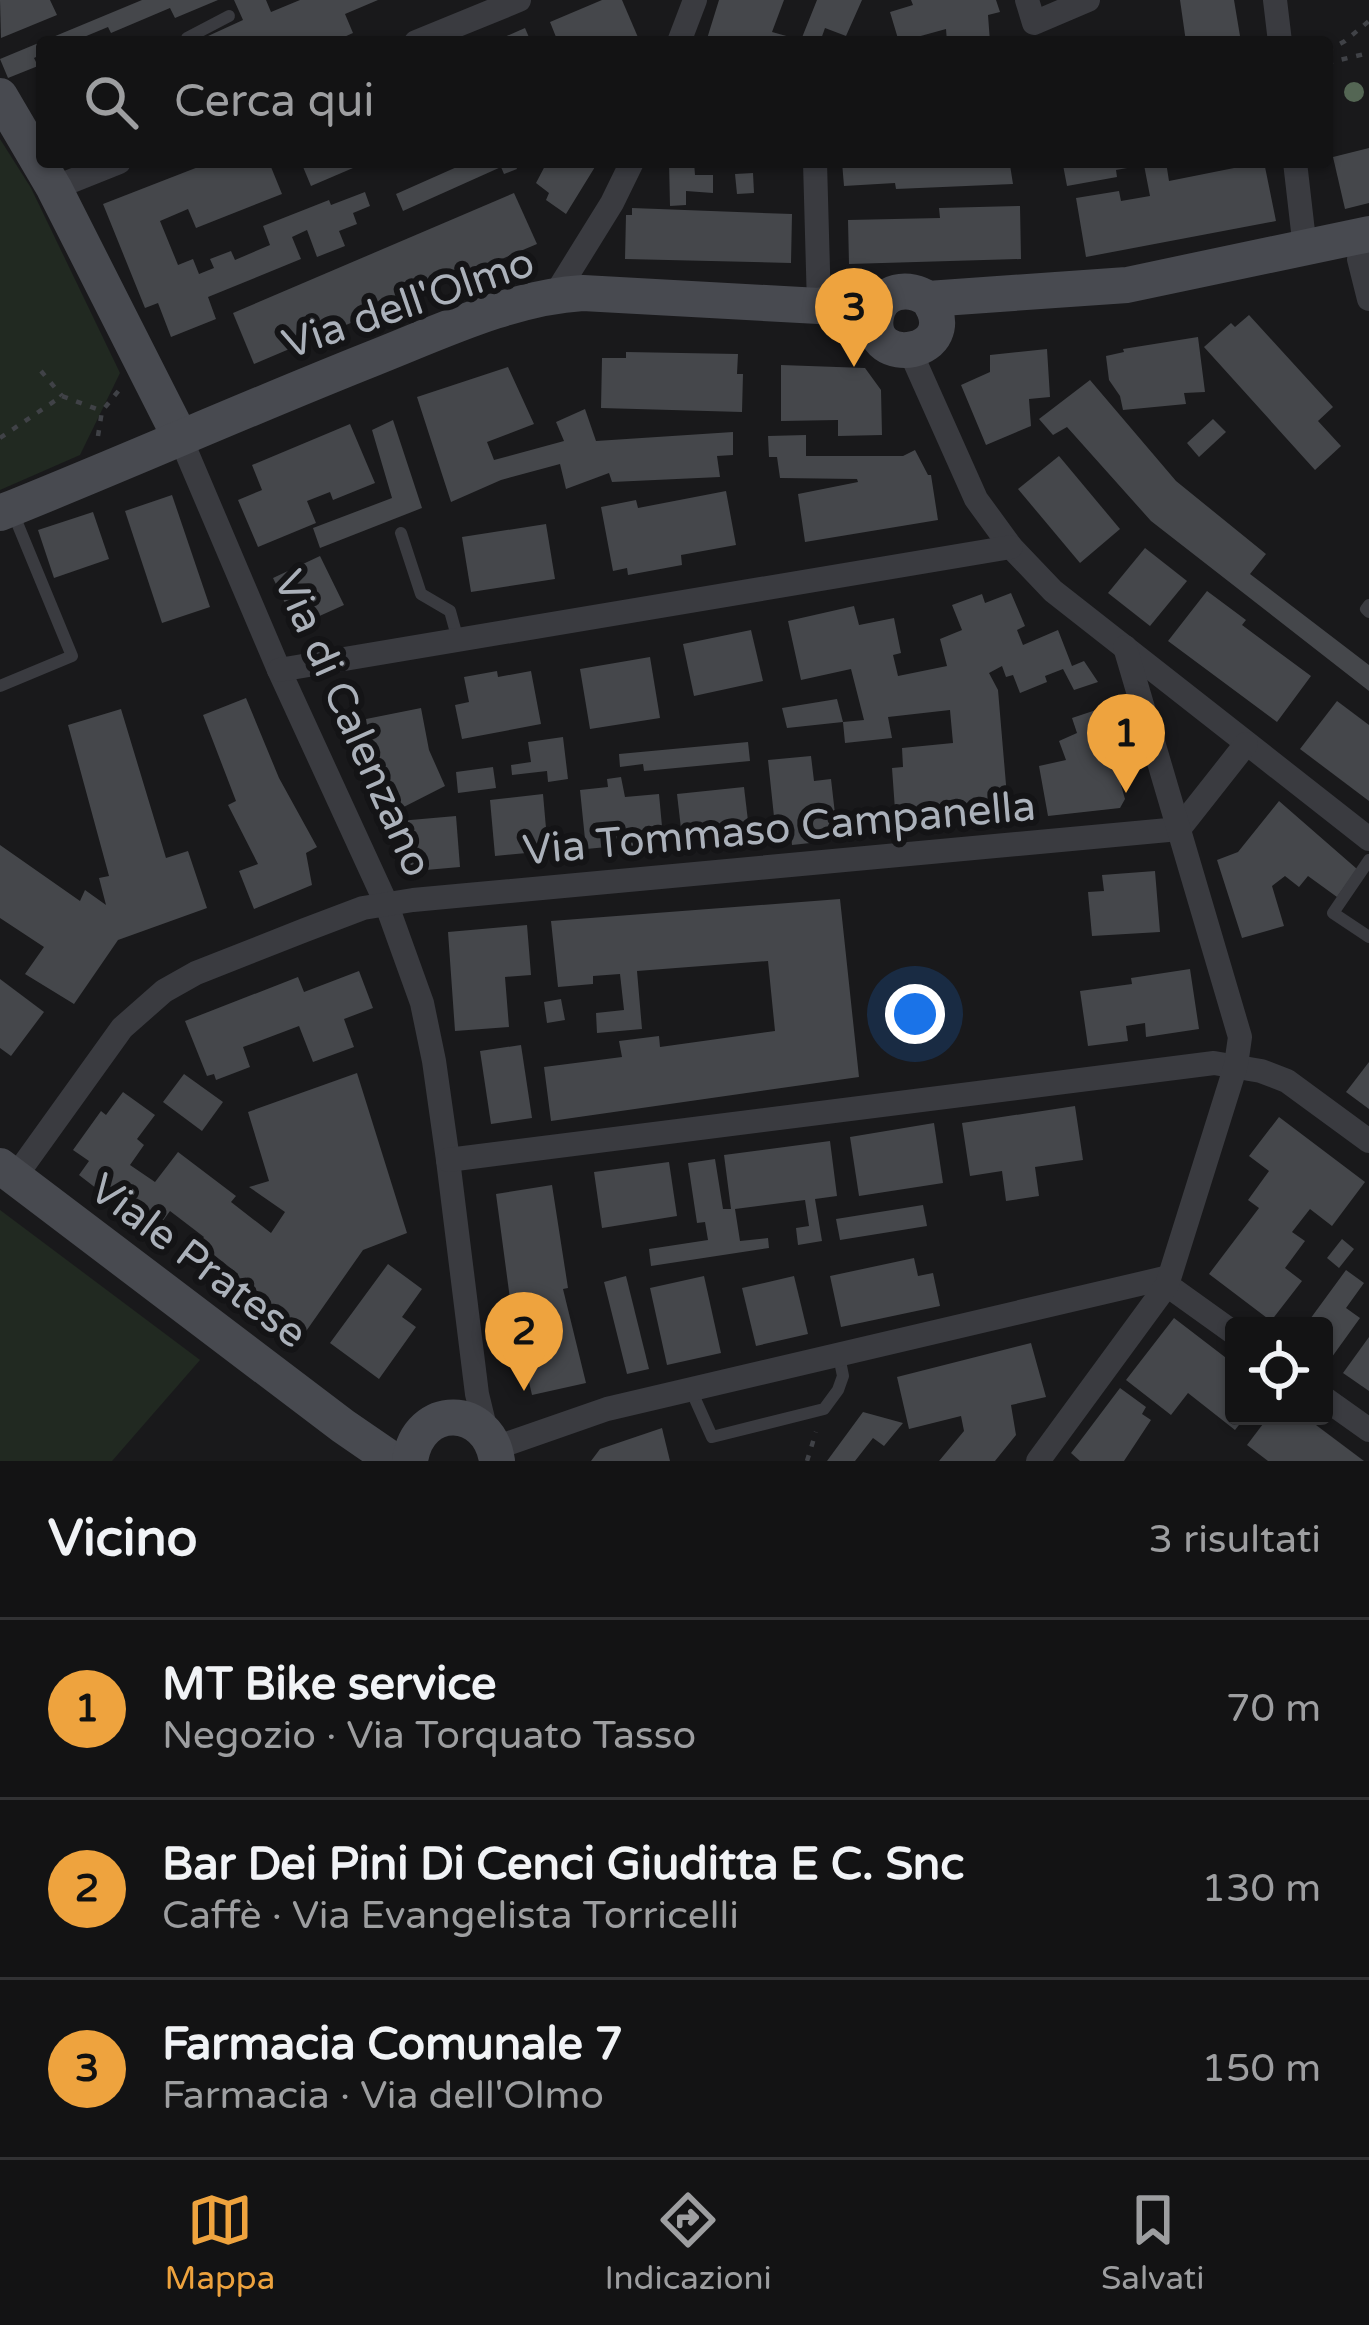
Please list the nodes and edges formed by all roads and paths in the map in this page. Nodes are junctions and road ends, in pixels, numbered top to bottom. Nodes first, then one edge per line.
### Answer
1 (519, 0) edge
2 (695, 0) edge
3 (1027, 0) edge
4 (1088, 0) edge
5 (1276, 0) edge
6 (229, 16) dead end
7 (1369, 21) edge
8 (191, 36) edge
9 (431, 36) edge
10 (682, 36) edge
11 (1279, 36) edge
12 (1333, 48) edge
13 (1369, 53) edge
14 (1333, 62) edge
15 (0, 96) edge
16 (36, 157) edge
17 (42, 168) edge
18 (104, 168) edge
19 (629, 168) edge
20 (815, 168) edge
21 (1295, 168) edge
22 (54, 188) junction
23 (1305, 249) junction
24 (1366, 250) edge
25 (555, 295) junction
26 (1369, 298) edge
27 (819, 306) junction
28 (933, 310) junction
29 (879, 317) junction
30 (910, 351) junction
31 (40, 371) dead end
32 (62, 396) junction
33 (102, 411) dead end
34 (180, 437) junction
35 (0, 438) edge
36 (5, 511) edge
37 (401, 533) dead end
38 (1011, 547) junction
39 (458, 640) junction
40 (1125, 646) junction
41 (279, 670) junction
42 (0, 686) edge
43 (1246, 744) junction
44 (1179, 829) junction
45 (1369, 839) edge
46 (1369, 860) edge
47 (386, 903) junction
48 (1369, 937) edge
49 (1236, 1065) junction
50 (1369, 1141) edge
51 (448, 1160) junction
52 (8, 1171) edge
53 (1168, 1281) junction
54 (1225, 1327) edge
55 (839, 1356) junction
56 (691, 1389) junction
57 (1333, 1404) edge
58 (824, 1408) junction
59 (343, 1426) junction
60 (1369, 1430) edge
61 (417, 1444) edge
62 (495, 1452) edge
63 (394, 1461) edge
64 (807, 1461) edge
65 (1038, 1461) edge

1 - 9 street
2 - 10 street
3 - 4 street
5 - 11 street
6 - 8 lane
7 - 12 path
13 - 14 path
15 - 16 street, Via di Calenzano
17 - 22 street, Via di Calenzano
18 - 22 street
19 - 25 street
20 - 27 street
21 - 23 street
22 - 34 street, Via di Calenzano
23 - 24 street, Via dell'Olmo
23 - 28 street, Via dell'Olmo
24 - 26 street
24 - 28 street, Via dell'Olmo
25 - 27 street, Via dell'Olmo
25 - 34 street, Via dell'Olmo
27 - 29 street, Via dell'Olmo
28 - 29 street, Via dell'Olmo
28 - 30 street
29 - 30 street
30 - 38 street
31 - 32 path
32 - 33 path
32 - 35 path
34 - 36 street, Via dell'Olmo
34 - 41 street, Via di Calenzano
36 - 42 lane
37 - 39 lane
38 - 39 street
38 - 40 street
39 - 41 street
40 - 43 street
40 - 44 street
41 - 47 street, Via di Calenzano
43 - 44 street
43 - 45 street
44 - 47 street, Via Tommaso Campanella
44 - 49 street
46 - 48 lane
47 - 51 street, Via di Calenzano
47 - 52 street, Via Tommaso Campanella
49 - 50 street
49 - 51 street
49 - 53 street
51 - 62 street, Via di Calenzano
52 - 59 street, Viale Pratese
53 - 54 street
53 - 55 street
53 - 65 street
55 - 56 street
55 - 58 lane
56 - 58 lane
56 - 62 street
57 - 60 street
58 - 64 path
59 - 61 street
59 - 63 street, Viale Pratese
61 - 62 street

